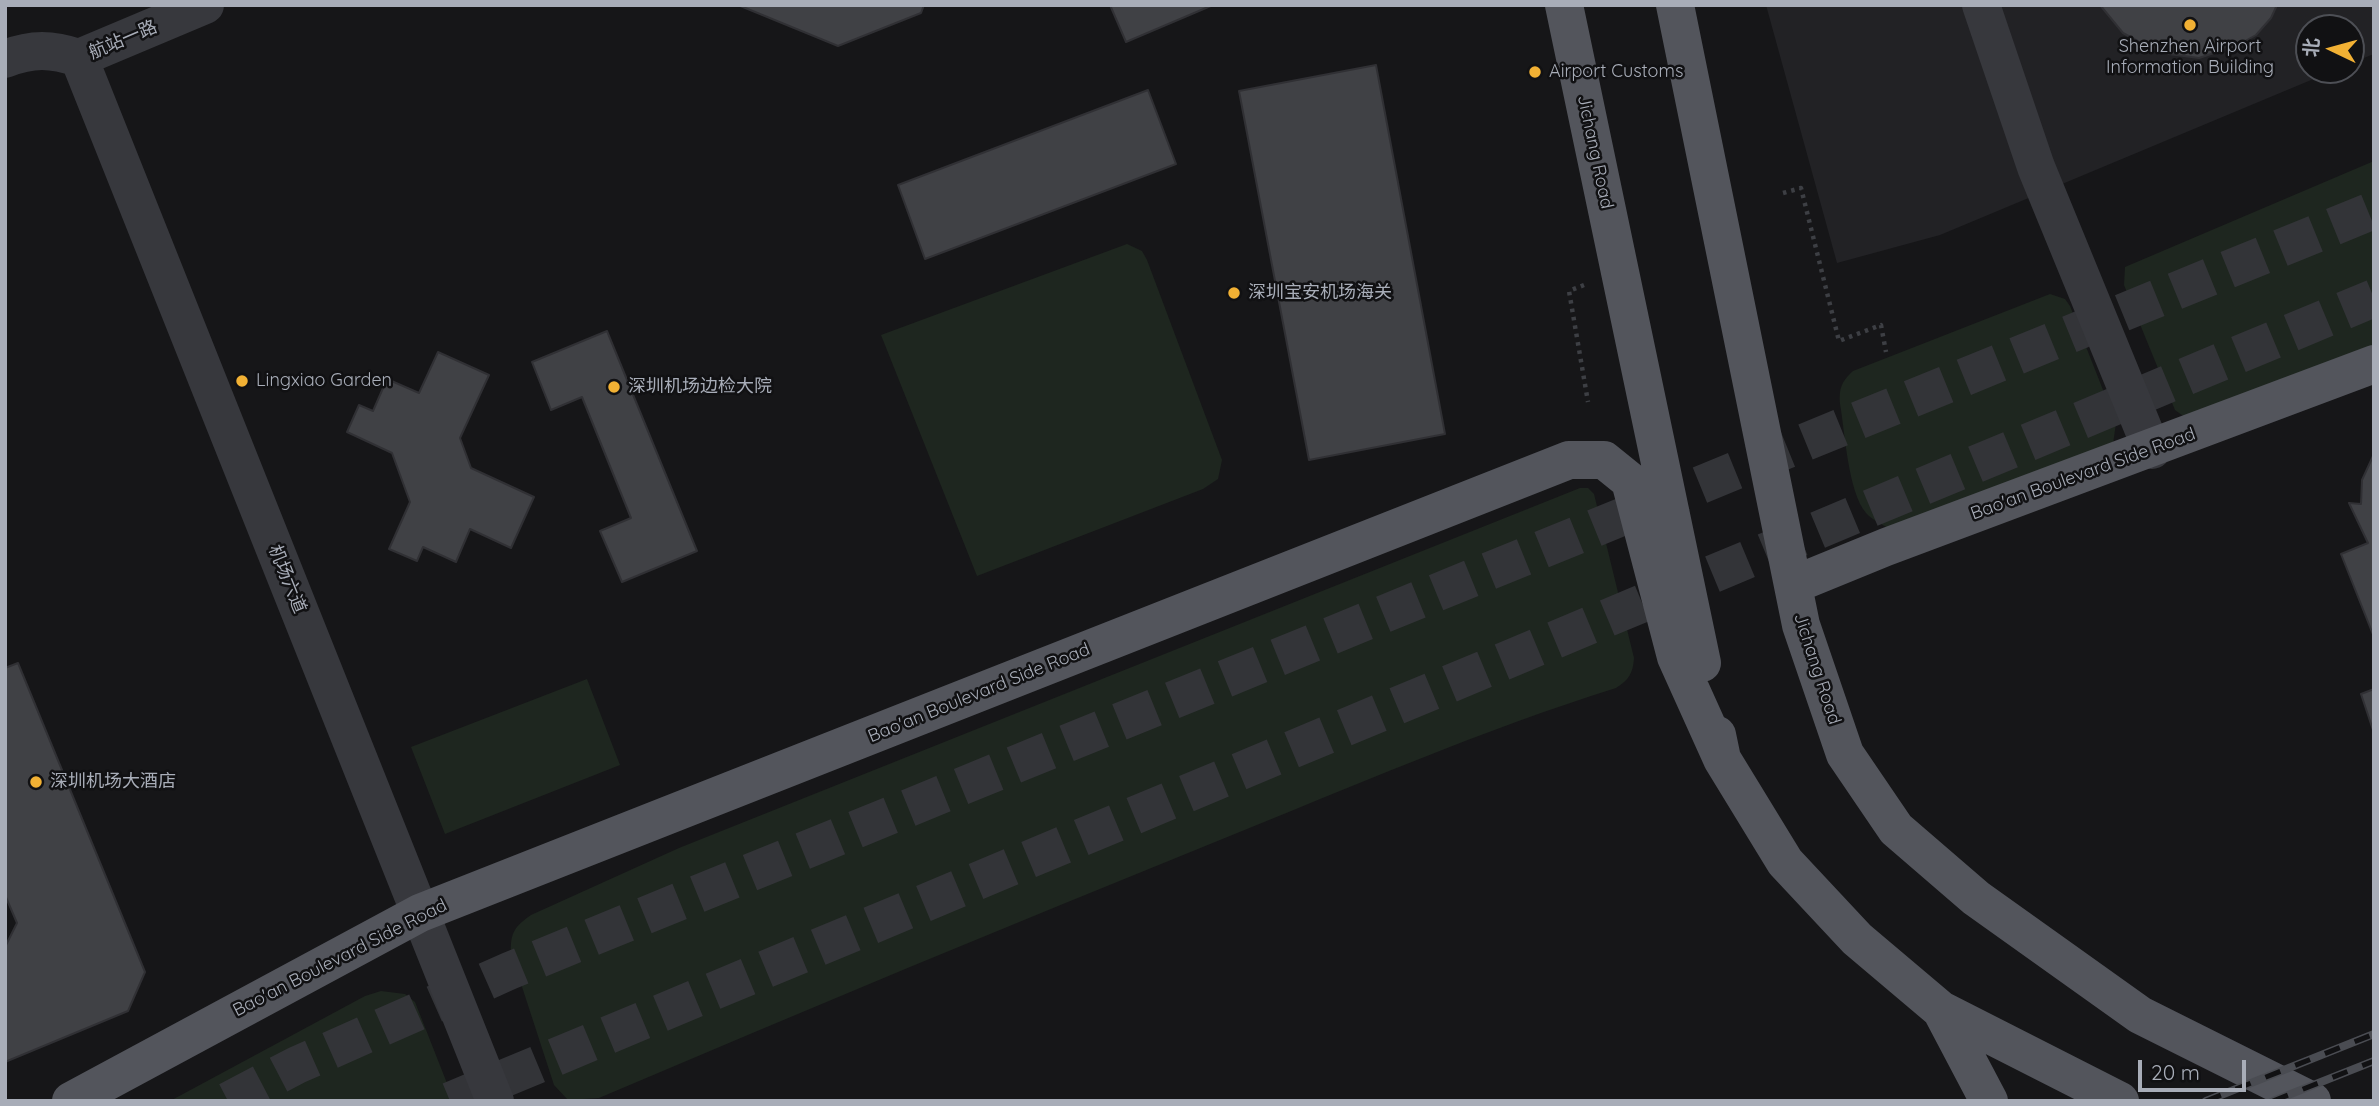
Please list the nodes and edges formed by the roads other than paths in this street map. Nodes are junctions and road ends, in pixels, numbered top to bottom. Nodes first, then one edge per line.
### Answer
1 (205, 5) edge
2 (1564, 5) edge
3 (1675, 5) edge
4 (1981, 5) edge
5 (79, 58) junction
6 (5, 59) edge
7 (2374, 364) edge
8 (2152, 450) junction
9 (1793, 585) junction
10 (1722, 759) junction
11 (420, 913) junction
12 (1941, 1010) junction
13 (71, 1101) edge
14 (495, 1101) edge
15 (1989, 1101) edge
16 (2120, 1101) edge
17 (2312, 1101) edge

1 - 5 street, 航站一路
2 - 10 main road, Jichang Road
3 - 9 main road, Jichang Road
4 - 8 street
5 - 6 street
5 - 11 street, 机场六道
7 - 8 main road, Bao'an Boulevard Side Road
8 - 9 main road, Bao'an Boulevard Side Road
9 - 17 main road, Jichang Road
10 - 11 main road, Bao'an Boulevard Side Road
10 - 12 main road, Jichang Road
11 - 13 main road, Bao'an Boulevard Side Road
11 - 14 street, 机场六道
12 - 15 main road
12 - 16 main road, Jichang Road

